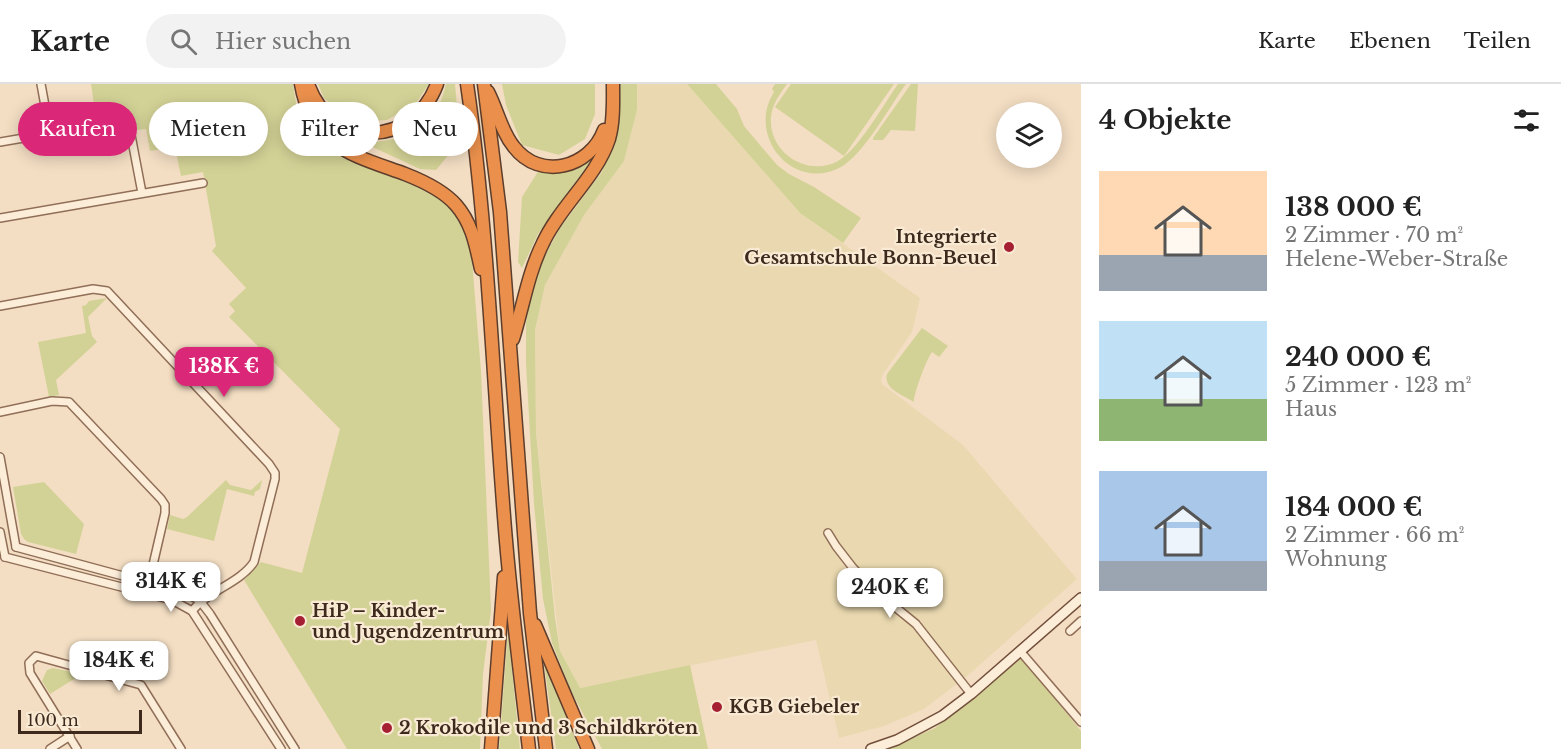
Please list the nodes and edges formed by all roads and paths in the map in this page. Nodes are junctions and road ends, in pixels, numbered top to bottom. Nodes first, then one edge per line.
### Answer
1 (41, 84) edge
2 (301, 84) edge
3 (308, 84) edge
4 (437, 84) edge
5 (468, 84) edge
6 (606, 84) edge
7 (613, 84) edge
8 (485, 85) edge
9 (44, 102) edge
10 (18, 139) edge
11 (0, 142) edge
12 (135, 156) edge
13 (202, 183) dead end
14 (142, 193) junction
15 (0, 218) edge
16 (490, 304) junction
17 (0, 306) edge
18 (511, 349) junction
19 (0, 411) edge
20 (0, 457) edge
21 (0, 532) edge
22 (828, 533) dead end
23 (506, 543) junction
24 (16, 547) junction
25 (2, 558) edge
26 (149, 582) junction
27 (1081, 598) edge
28 (200, 601) junction
29 (192, 611) junction
30 (530, 613) junction
31 (1081, 621) edge
32 (1070, 631) dead end
33 (1020, 651) junction
34 (971, 694) junction
35 (1081, 722) edge
36 (70, 736) junction
37 (50, 749) edge
38 (78, 749) edge
39 (181, 749) edge
40 (280, 749) edge
41 (295, 749) edge
42 (491, 749) edge
43 (529, 749) edge
44 (546, 749) edge
45 (588, 749) edge
46 (871, 749) edge

1 - 9 street
2 - 16 highway
3 - 4 highway
5 - 16 highway
6 - 8 highway
7 - 18 highway
8 - 18 highway
10 - 11 street
12 - 14 street
13 - 14 street
14 - 15 street
16 - 23 highway
17 - 28 street
18 - 30 highway
19 - 26 street
20 - 24 street
21 - 25 street
22 - 34 street
23 - 42 highway
23 - 43 highway
24 - 25 street
24 - 26 street
25 - 29 street
26 - 28 street
27 - 33 main road
28 - 29 street
28 - 41 street
29 - 40 street
30 - 44 highway
30 - 45 highway
31 - 32 street
33 - 34 main road
33 - 35 street
34 - 46 main road
36 - 37 street
36 - 38 street
36 - 39 street

